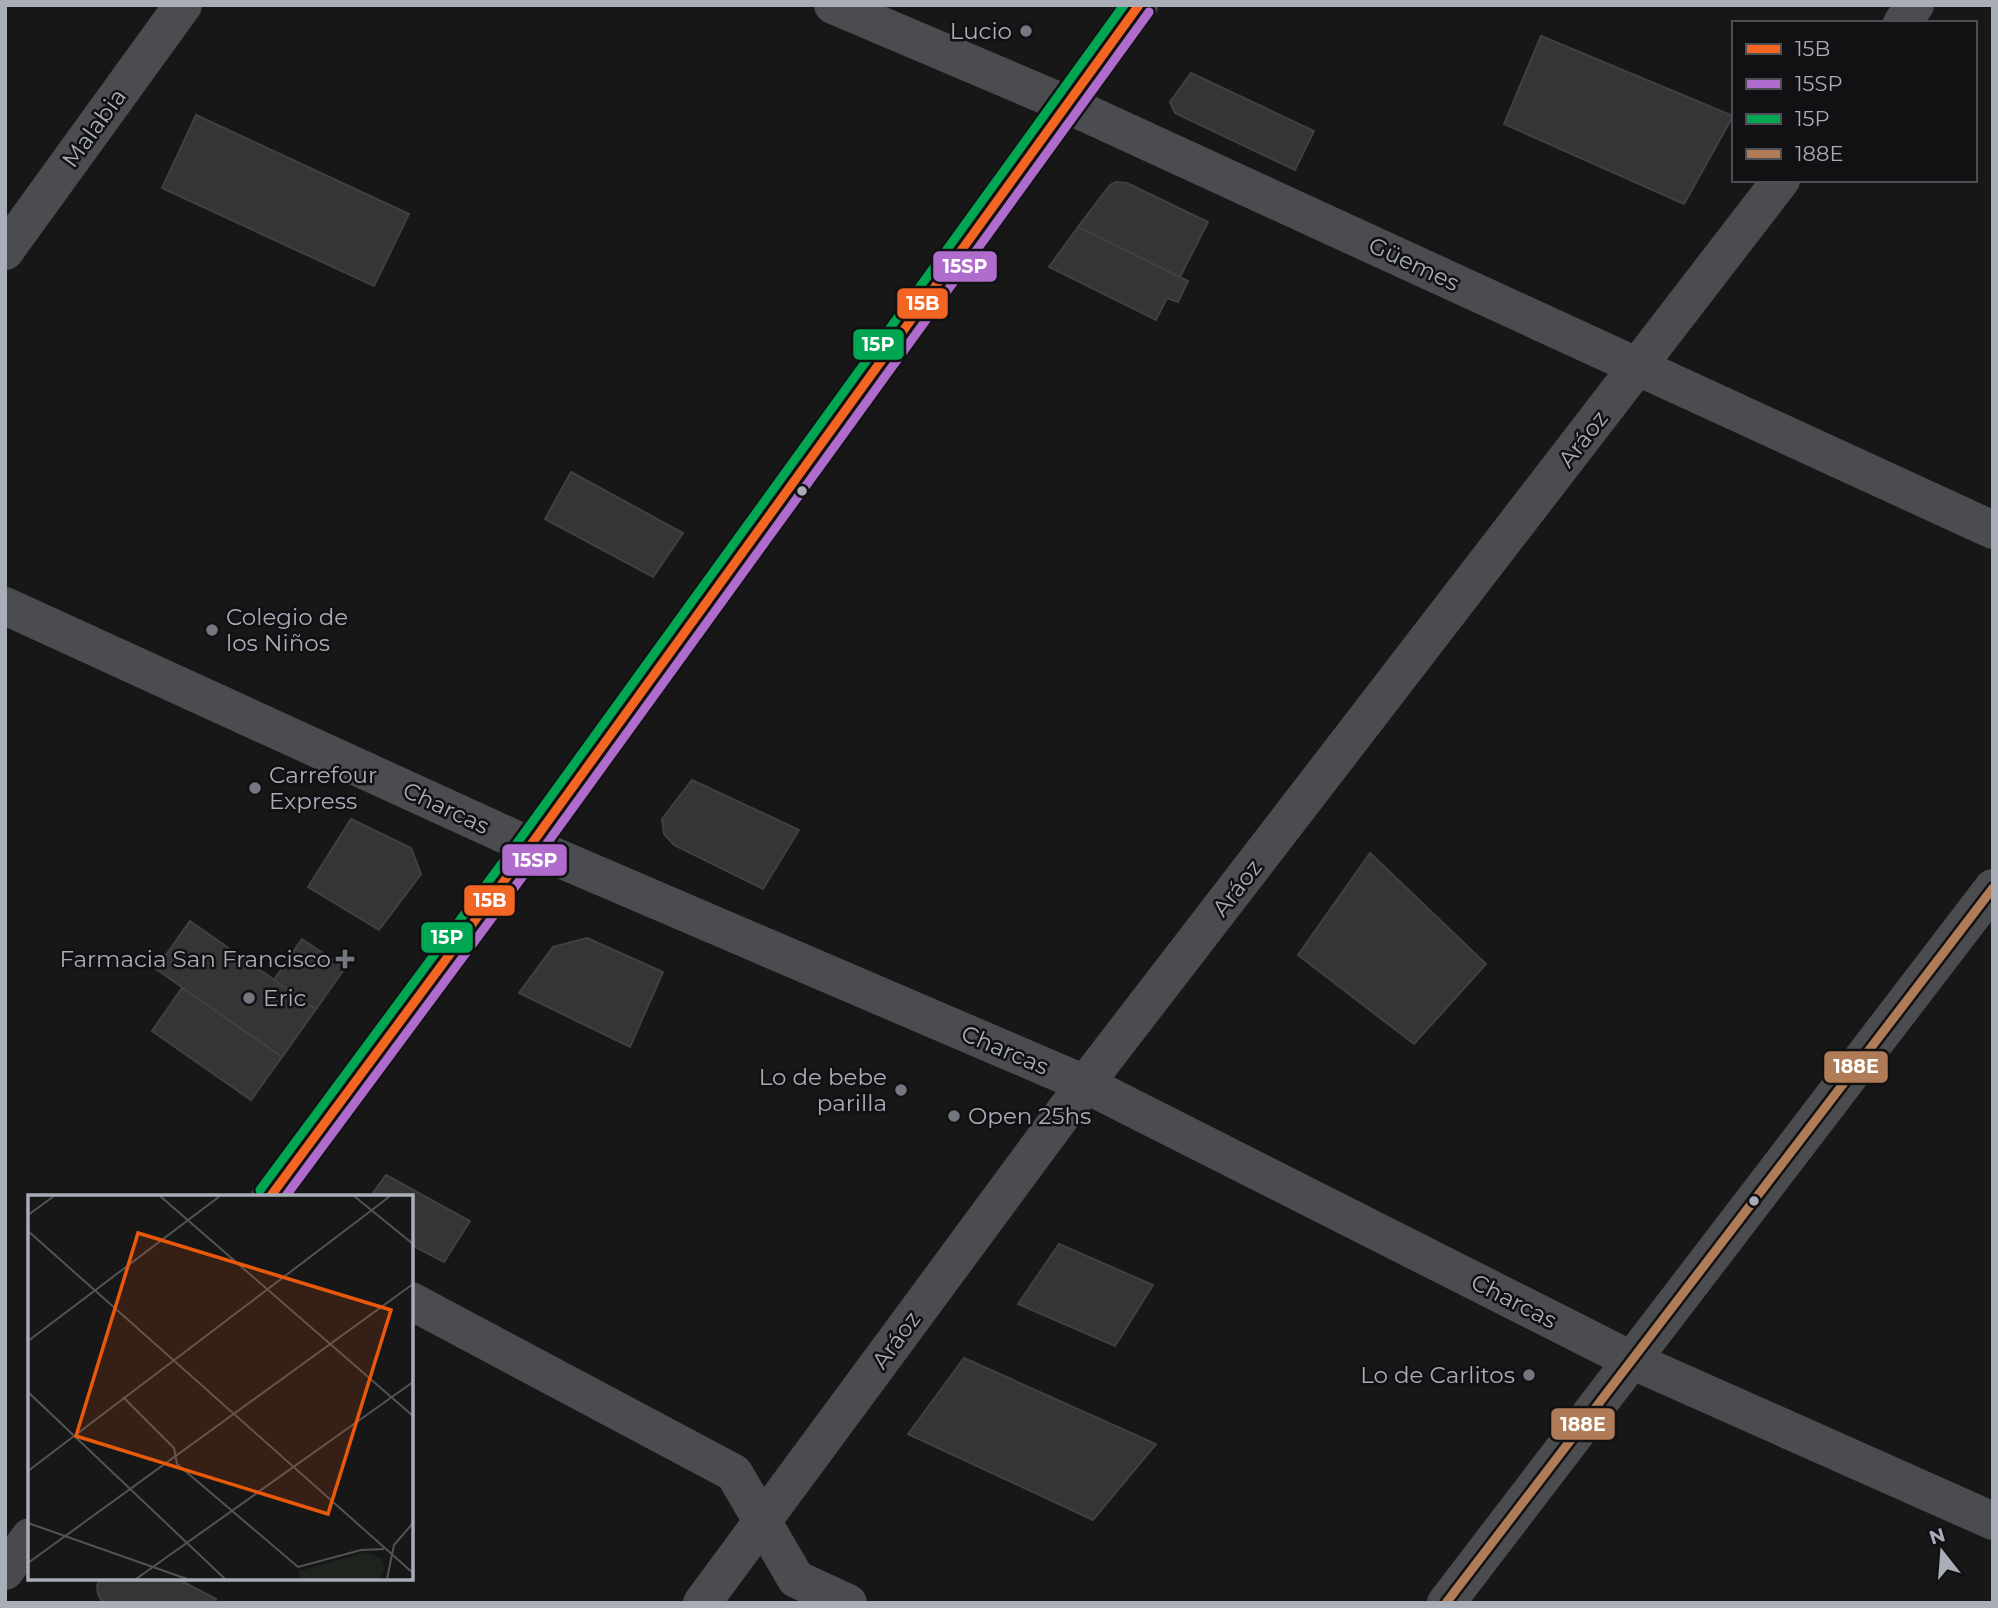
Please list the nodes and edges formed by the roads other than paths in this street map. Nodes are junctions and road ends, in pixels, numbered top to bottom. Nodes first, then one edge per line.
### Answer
1 (183, 5) edge
2 (833, 5) edge
3 (1139, 5) edge
4 (1915, 5) edge
5 (1903, 21) edge
6 (1068, 104) junction
7 (1780, 182) edge
8 (5, 251) edge
9 (1639, 368) junction
10 (1993, 530) edge
11 (5, 606) edge
12 (530, 846) junction
13 (1993, 888) edge
14 (1085, 1084) junction
15 (271, 1195) edge
16 (413, 1302) edge
17 (1631, 1360) junction
18 (1993, 1521) edge
19 (762, 1523) junction
20 (28, 1540) edge
21 (5, 1571) edge
22 (702, 1603) edge
23 (848, 1603) edge
24 (1446, 1603) edge

1 - 8 street, Malabia
2 - 6 street, Güemes
3 - 6 main road
4 - 5 street
6 - 9 street, Güemes
6 - 12 main road
7 - 9 street, Aráoz
9 - 10 street, Güemes
9 - 14 street, Aráoz
11 - 12 street, Charcas
12 - 14 street, Charcas
12 - 15 main road
13 - 17 street
14 - 17 street, Charcas
14 - 19 street, Aráoz
16 - 19 street
17 - 18 street, Charcas
17 - 24 street
19 - 22 street, Aráoz
19 - 23 street
20 - 21 main road

